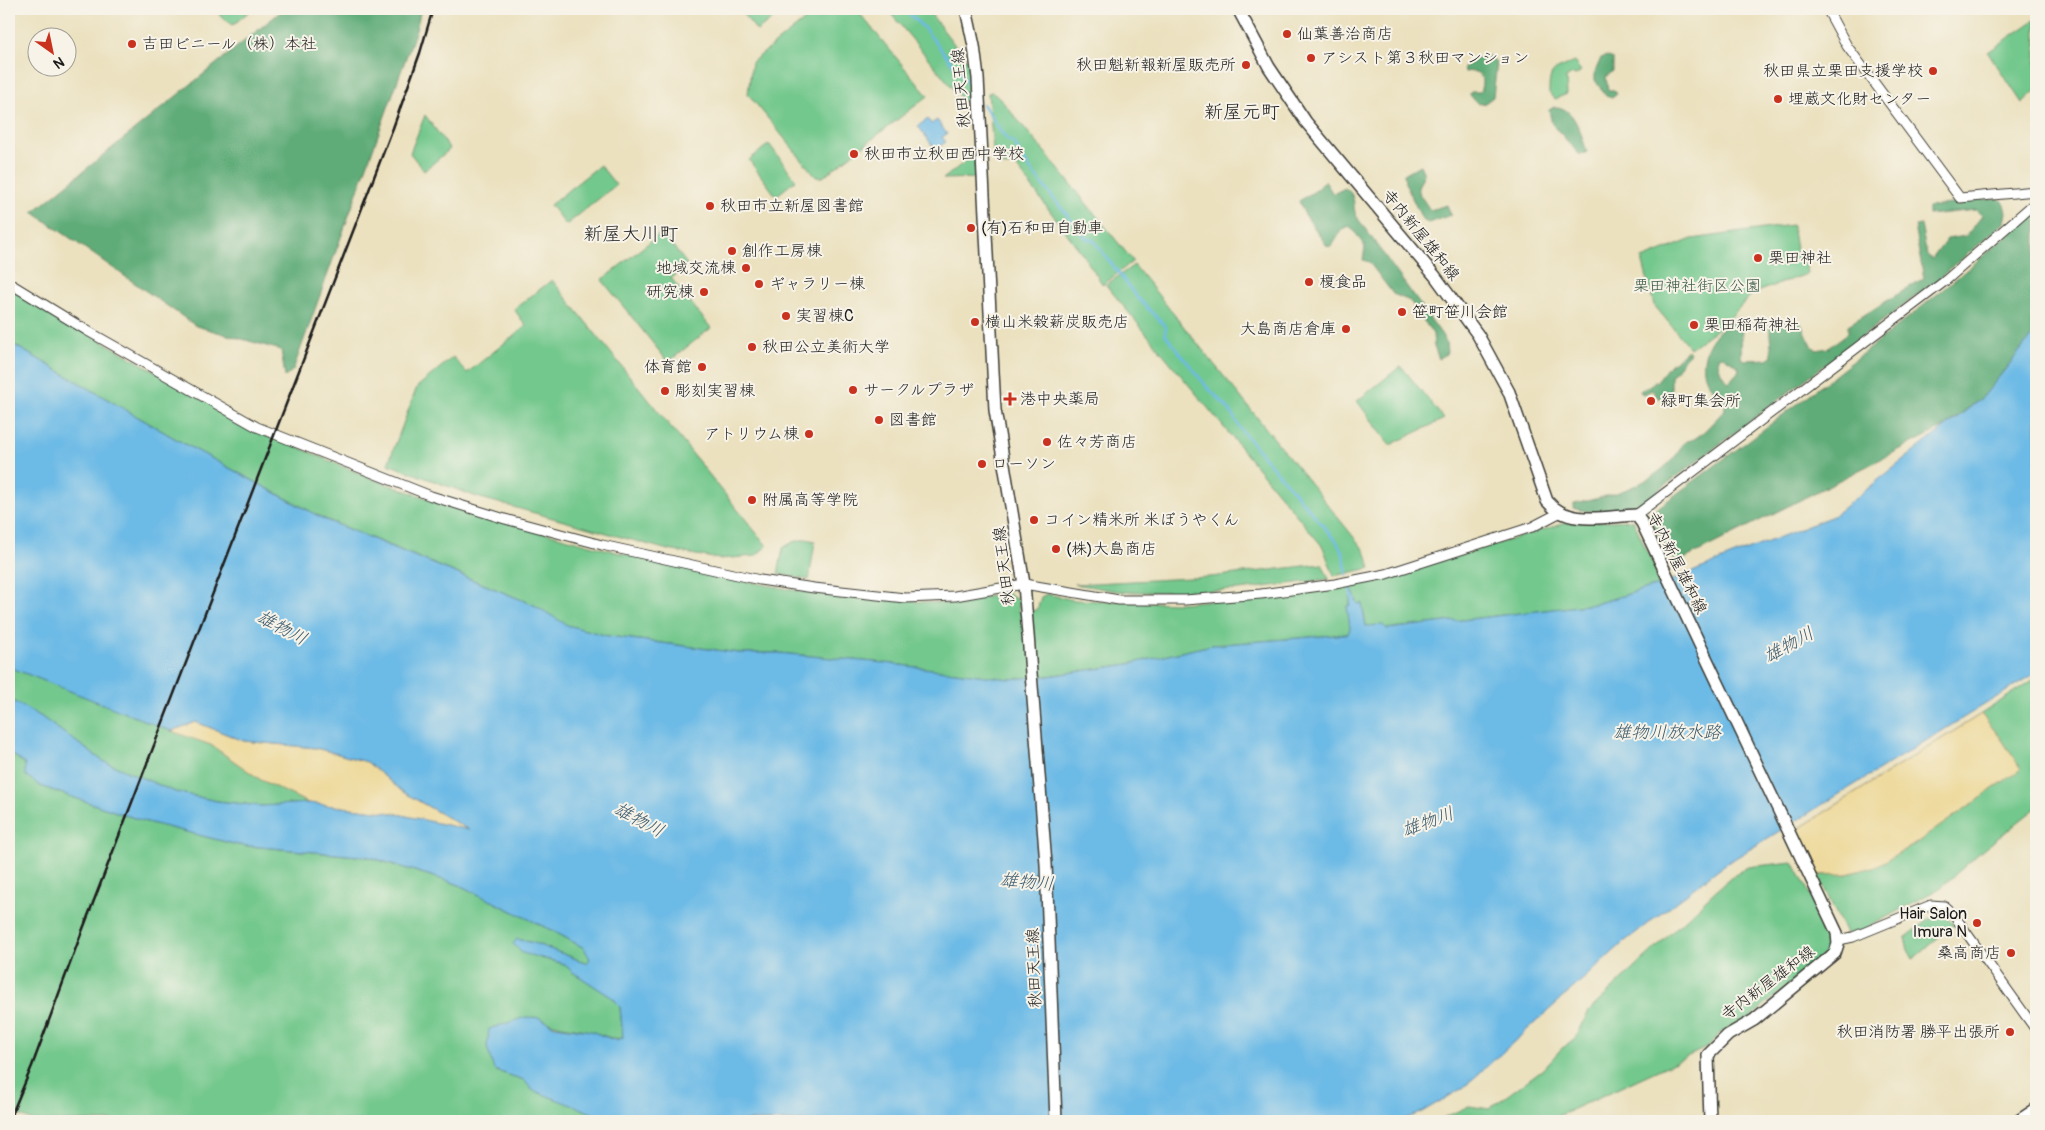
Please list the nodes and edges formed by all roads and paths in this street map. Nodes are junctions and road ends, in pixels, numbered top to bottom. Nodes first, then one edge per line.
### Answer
1 (966, 9) edge
2 (1238, 9) edge
3 (1827, 9) edge
4 (2036, 191) edge
5 (2036, 202) edge
6 (9, 283) edge
7 (1559, 513) junction
8 (1639, 519) junction
9 (1024, 584) junction
10 (1838, 937) junction
11 (2036, 1030) edge
12 (2036, 1109) edge
13 (1056, 1121) edge
14 (1710, 1121) edge
15 (2018, 1121) edge

1 - 9 main road, 秋田天王線
2 - 7 main road, 寺内新屋雄和線
3 - 4 street
5 - 8 street
6 - 9 street
7 - 8 main road, 寺内新屋雄和線
7 - 9 street
8 - 10 main road, 寺内新屋雄和線
9 - 13 main road, 秋田天王線
10 - 11 street
10 - 14 main road, 寺内新屋雄和線
12 - 15 main road

